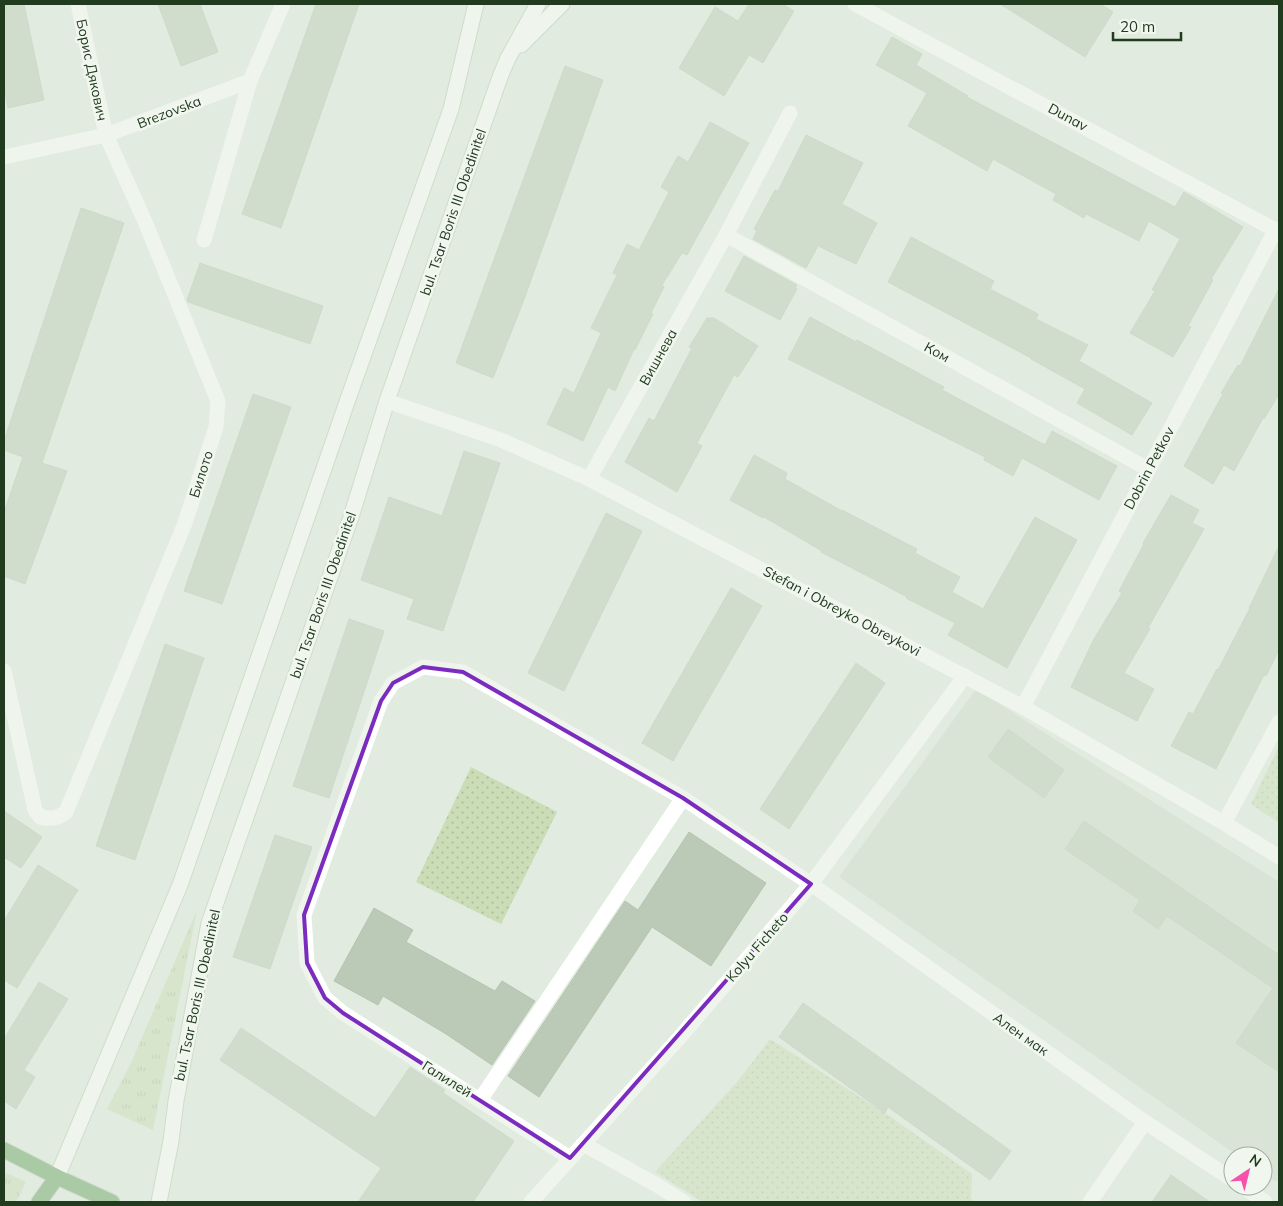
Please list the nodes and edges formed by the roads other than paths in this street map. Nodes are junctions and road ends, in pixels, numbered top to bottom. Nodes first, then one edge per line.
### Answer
1 (78, 4) edge
2 (283, 4) edge
3 (476, 4) edge
4 (538, 4) edge
5 (562, 4) edge
6 (855, 4) edge
7 (508, 58) junction
8 (250, 81) junction
9 (790, 113) dead end
10 (106, 135) junction
11 (4, 157) edge
12 (1277, 230) edge
13 (726, 235) junction
14 (204, 240) dead end
15 (387, 401) junction
16 (1148, 469) junction
17 (589, 479) junction
18 (4, 671) edge
19 (965, 676) junction
20 (1023, 708) junction
21 (1279, 722) edge
22 (683, 798) junction
23 (1224, 824) junction
24 (1279, 857) edge
25 (811, 884) junction
26 (326, 998) joint
27 (480, 1100) junction
28 (1145, 1122) junction
29 (583, 1144) junction
30 (4, 1150) edge
31 (570, 1158) junction
32 (1223, 1173) edge
33 (57, 1177) junction
34 (39, 1202) edge
35 (112, 1202) edge
36 (159, 1202) edge
37 (530, 1202) edge
38 (684, 1202) edge
39 (1090, 1202) edge

1 - 10 street, Борис Дякович
2 - 8 street
3 - 33 street
4 - 7 street, bul. Tsar Boris III Obedinitel
5 - 7 street
6 - 12 street, Dunav
7 - 15 street, bul. Tsar Boris III Obedinitel
8 - 10 street, Brezovska
8 - 14 street
9 - 13 street, Вишнева
10 - 11 street, Brezovska
10 - 18 street, Билото
12 - 16 street, Dobrin Petkov
13 - 16 street, Ком
13 - 17 street, Вишнева
15 - 17 street, Stefan i Obreyko Obreykovi
15 - 36 street, bul. Tsar Boris III Obedinitel
16 - 20 street, Dobrin Petkov
17 - 19 street, Stefan i Obreyko Obreykovi
19 - 20 street, Stefan i Obreyko Obreykovi
19 - 25 street, Kolyu Ficheto
20 - 23 street, Stefan i Obreyko Obreykovi
21 - 23 street
22 - 25 street, Ален мак
22 - 26 street, Ален мак
22 - 27 street
23 - 24 street, Stefan i Obreyko Obreykovi
25 - 28 street, Ален мак
25 - 29 street, Kolyu Ficheto
26 - 27 street, Галилей
27 - 31 street, Галилей
28 - 32 street, Ален мак
28 - 39 street
29 - 31 street, Kolyu Ficheto
29 - 38 street
30 - 33 main road
31 - 37 street, Kolyu Ficheto
33 - 34 main road
33 - 35 main road

